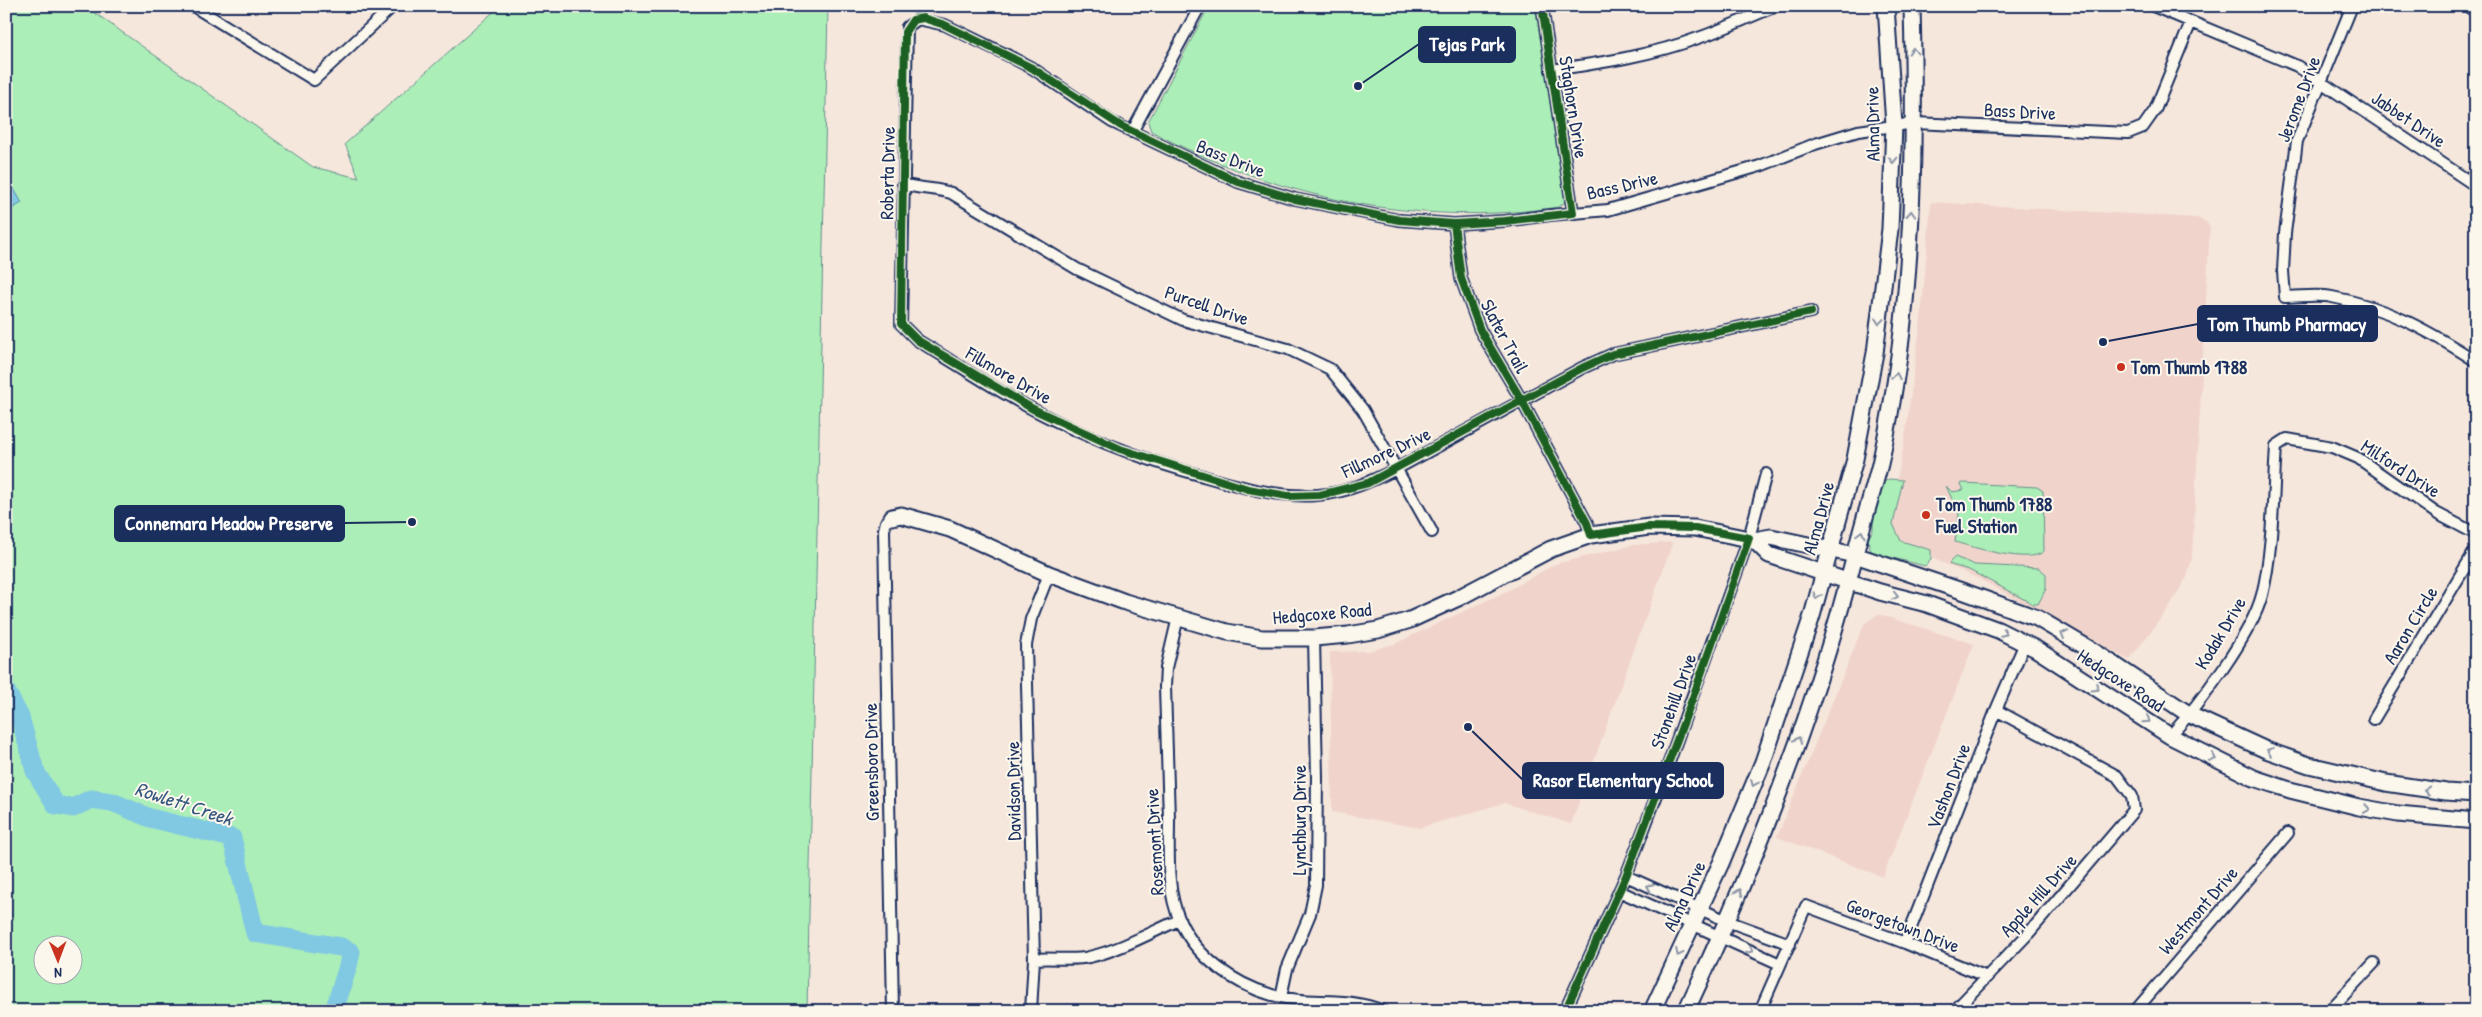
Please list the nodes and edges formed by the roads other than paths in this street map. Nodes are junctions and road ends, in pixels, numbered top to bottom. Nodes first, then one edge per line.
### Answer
1 (193, 6) edge
2 (393, 6) edge
3 (1200, 6) edge
4 (1542, 6) edge
5 (1776, 6) edge
6 (1886, 6) edge
7 (1912, 6) edge
8 (2153, 6) edge
9 (2352, 6) edge
10 (2467, 6) edge
11 (2476, 12) edge
12 (2191, 22) junction
13 (909, 23) joint
14 (1551, 70) junction
15 (2323, 82) junction
16 (1915, 124) junction
17 (1894, 125) junction
18 (1132, 132) junction
19 (903, 184) junction
20 (2476, 186) edge
21 (1573, 213) junction
22 (1454, 224) junction
23 (1811, 312) dead end
24 (901, 324) joint
25 (1875, 353) junction
26 (1899, 354) junction
27 (2476, 361) edge
28 (1522, 401) junction
29 (2276, 446) joint
30 (1396, 468) junction
31 (1766, 474) dead end
32 (892, 516) joint
33 (1432, 532) dead end
34 (2476, 534) edge
35 (1592, 535) junction
36 (1752, 539) junction
37 (1829, 549) junction
38 (2476, 549) edge
39 (1855, 555) junction
40 (1824, 573) junction
41 (1049, 574) junction
42 (1849, 581) junction
43 (1178, 617) junction
44 (2037, 618) junction
45 (1314, 638) junction
46 (2025, 643) junction
47 (1996, 710) junction
48 (2190, 715) junction
49 (2374, 718) dead end
50 (2170, 736) junction
51 (1762, 762) junction
52 (1785, 772) junction
53 (2476, 794) edge
54 (2476, 821) edge
55 (2288, 832) dead end
56 (1626, 876) junction
57 (1619, 891) junction
58 (1700, 909) junction
59 (1179, 920) junction
60 (1727, 921) junction
61 (1694, 924) junction
62 (1720, 937) junction
63 (1905, 943) junction
64 (1790, 944) junction
65 (1034, 959) junction
66 (2374, 963) dead end
67 (1780, 964) junction
68 (1987, 977) junction
69 (1281, 997) junction
70 (893, 1011) edge
71 (1031, 1011) edge
72 (1383, 1011) edge
73 (1565, 1011) edge
74 (1652, 1011) edge
75 (1686, 1011) edge
76 (1760, 1011) edge
77 (1954, 1011) edge
78 (2135, 1011) edge
79 (2329, 1011) edge

1 - 2 street
3 - 18 street
4 - 14 street, Staghorn Drive
5 - 14 street
6 - 17 main road, Alma Drive
16 -> 7 main road
8 - 12 street, Jabbet Drive
9 - 15 street, Jerome Drive
10 - 11 street
12 - 15 street, Jabbet Drive
12 - 16 street, Bass Drive
13 - 18 street, Bass Drive
13 - 19 street, Roberta Drive
14 - 21 street, Staghorn Drive
15 - 20 street, Jabbet Drive
15 - 27 street, Jerome Drive
16 - 17 street, Bass Drive
26 -> 16 main road
17 - 21 street, Bass Drive
17 -> 25 main road, Alma Drive
18 - 22 street, Bass Drive
19 - 24 street, Roberta Drive
19 - 30 street, Purcell Drive
21 - 22 street, Bass Drive
22 - 28 street, Slater Trail
23 - 28 street, Fillmore Drive
24 - 30 street, Fillmore Drive
25 - 26 main road
25 - 37 main road, Alma Drive
39 -> 26 main road
28 - 30 street, Fillmore Drive
28 - 35 street, Slater Trail
29 - 34 street, Milford Drive
29 - 48 street, Kodak Drive
30 - 33 street, Purcell Drive
31 - 36 street, Stonehill Drive
32 - 41 main road, Hedgcoxe Road
32 - 70 street, Greensboro Drive
35 - 36 main road, Hedgcoxe Road
35 - 45 main road, Hedgcoxe Road
36 - 37 main road, Hedgcoxe Road
36 - 40 main road, Hedgcoxe Road
36 - 56 street, Stonehill Drive
37 - 39 main road, Hedgcoxe Road
37 - 40 main road, Alma Drive
38 - 49 street, Aaron Circle
39 - 42 main road
39 - 44 main road, Hedgcoxe Road
40 - 42 main road, Hedgcoxe Road
40 -> 51 main road, Alma Drive
41 - 43 main road, Hedgcoxe Road
41 - 65 street, Davidson Drive
42 -> 46 main road, Hedgcoxe Road
52 -> 42 main road
43 - 45 main road, Hedgcoxe Road
43 - 59 street, Rosemont Drive
44 - 46 main road
48 -> 44 main road, Hedgcoxe Road
45 - 69 street, Lynchburg Drive
46 - 47 street, Vashon Drive
46 -> 50 main road, Hedgcoxe Road
47 - 63 street, Vashon Drive
47 - 68 street, Apple Hill Drive
48 - 50 street, Kodak Drive
53 -> 48 main road, Hedgcoxe Road
50 -> 54 main road, Hedgcoxe Road
51 - 52 main road
51 -> 58 main road, Alma Drive
60 -> 52 main road
55 - 78 street, Westmont Drive
56 - 57 street, Stonehill Drive
58 -> 56 street
57 - 61 street
57 - 73 street, Stonehill Drive
58 - 60 street
58 - 61 main road, Alma Drive
59 - 65 street
59 - 69 street, Rosemont Drive
60 - 62 main road
60 - 64 street
61 - 62 street
61 -> 74 main road, Alma Drive
62 -> 67 street
62 - 75 main road
63 - 64 street, Georgetown Drive
63 - 68 street, Georgetown Drive
64 - 67 street
65 - 71 street, Davidson Drive
66 - 79 street
67 - 76 street
68 - 77 street, Apple Hill Drive
69 - 72 street, Rosemont Drive

